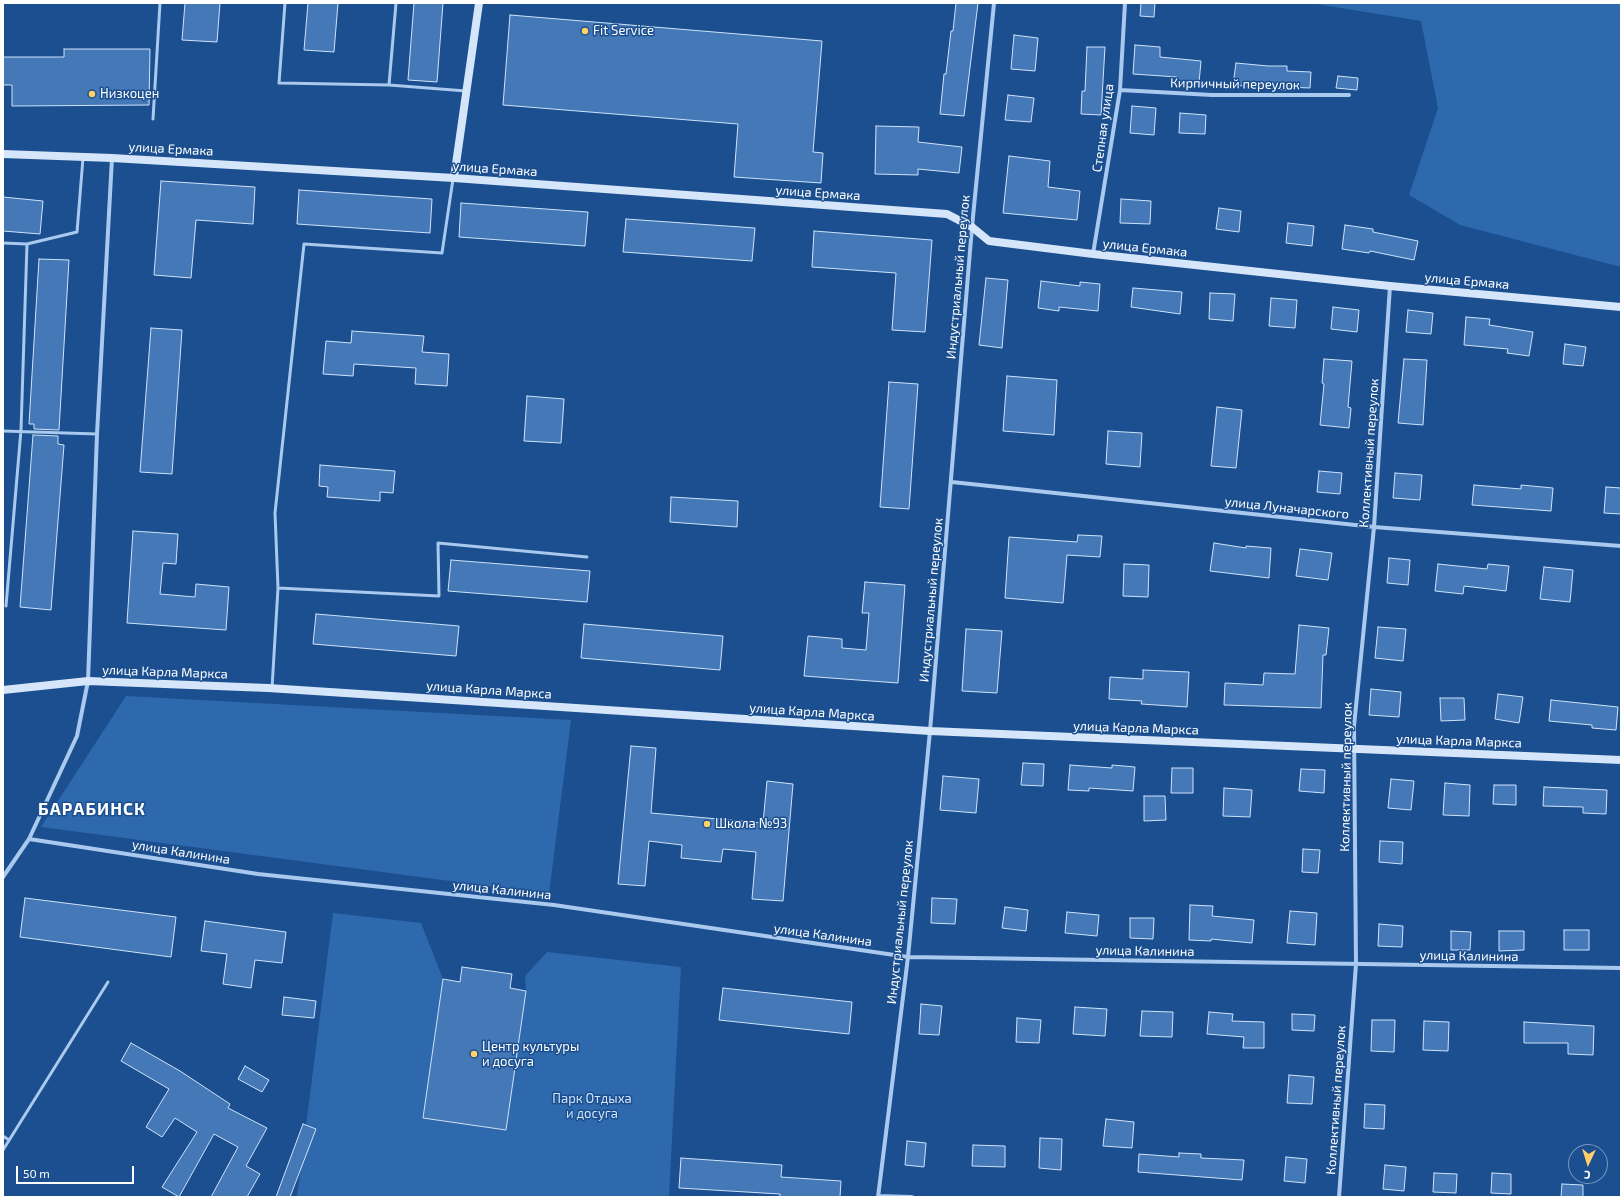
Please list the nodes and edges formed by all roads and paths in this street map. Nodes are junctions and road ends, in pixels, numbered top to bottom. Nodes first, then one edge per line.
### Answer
1 (160, 3) edge
2 (285, 3) edge
3 (396, 3) edge
4 (479, 3) edge
5 (994, 3) edge
6 (1125, 3) edge
7 (389, 85) junction
8 (1120, 90) junction
9 (466, 91) junction
10 (1349, 95) dead end
11 (153, 119) dead end
12 (3, 154) edge
13 (83, 157) junction
14 (112, 158) junction
15 (454, 178) junction
16 (972, 227) junction
17 (3, 243) edge
18 (27, 244) junction
19 (1093, 254) junction
20 (1390, 286) junction
21 (1621, 307) edge
22 (21, 430) junction
23 (3, 431) edge
24 (97, 434) junction
25 (952, 482) junction
26 (1374, 527) junction
27 (1621, 546) edge
28 (587, 557) dead end
29 (278, 588) junction
30 (6, 606) dead end
31 (88, 681) junction
32 (272, 688) junction
33 (3, 690) edge
34 (930, 732) junction
35 (1354, 748) junction
36 (1621, 760) edge
37 (29, 839) junction
38 (3, 877) edge
39 (908, 957) junction
40 (1356, 964) junction
41 (1621, 968) edge
42 (108, 982) dead end
43 (3, 1136) edge
44 (9, 1140) junction
45 (3, 1150) edge
46 (878, 1196) edge
47 (912, 1197) edge
48 (1339, 1197) edge

1 - 11 lane
2 - 7 lane
3 - 7 lane
4 - 9 street
5 - 16 street, Индустриальный переулок
6 - 8 street, Степная улица
7 - 9 lane
8 - 10 street, Кирпичный переулок
8 - 19 street, Степная улица
9 - 15 street
12 - 13 street, улица Ермака
13 - 14 street, улица Ермака
13 - 18 lane
14 - 15 street, улица Ермака
14 - 24 street
15 - 16 street, улица Ермака
15 - 29 lane
16 - 19 street, улица Ермака
16 - 25 street, Индустриальный переулок
17 - 18 lane
18 - 22 lane
19 - 20 street, улица Ермака
20 - 21 street, улица Ермака
20 - 26 street, Коллективный переулок
22 - 23 lane
22 - 24 lane
22 - 30 lane
24 - 31 street
25 - 26 street, улица Луначарского
25 - 34 street, Индустриальный переулок
26 - 27 street, улица Луначарского
26 - 35 street, Коллективный переулок
28 - 29 lane
29 - 32 lane
31 - 32 street, улица Карла Маркса
31 - 33 street, улица Карла Маркса
31 - 37 street
32 - 34 street, улица Карла Маркса
34 - 35 street, улица Карла Маркса
34 - 39 street, Индустриальный переулок
35 - 36 street, улица Карла Маркса
35 - 40 street, Коллективный переулок
37 - 38 street
37 - 39 street, улица Калинина
39 - 40 street, улица Калинина
39 - 46 street, Индустриальный переулок
40 - 41 street, улица Калинина
40 - 48 street, Коллективный переулок
42 - 44 lane
43 - 44 lane
44 - 45 lane
46 - 47 street

